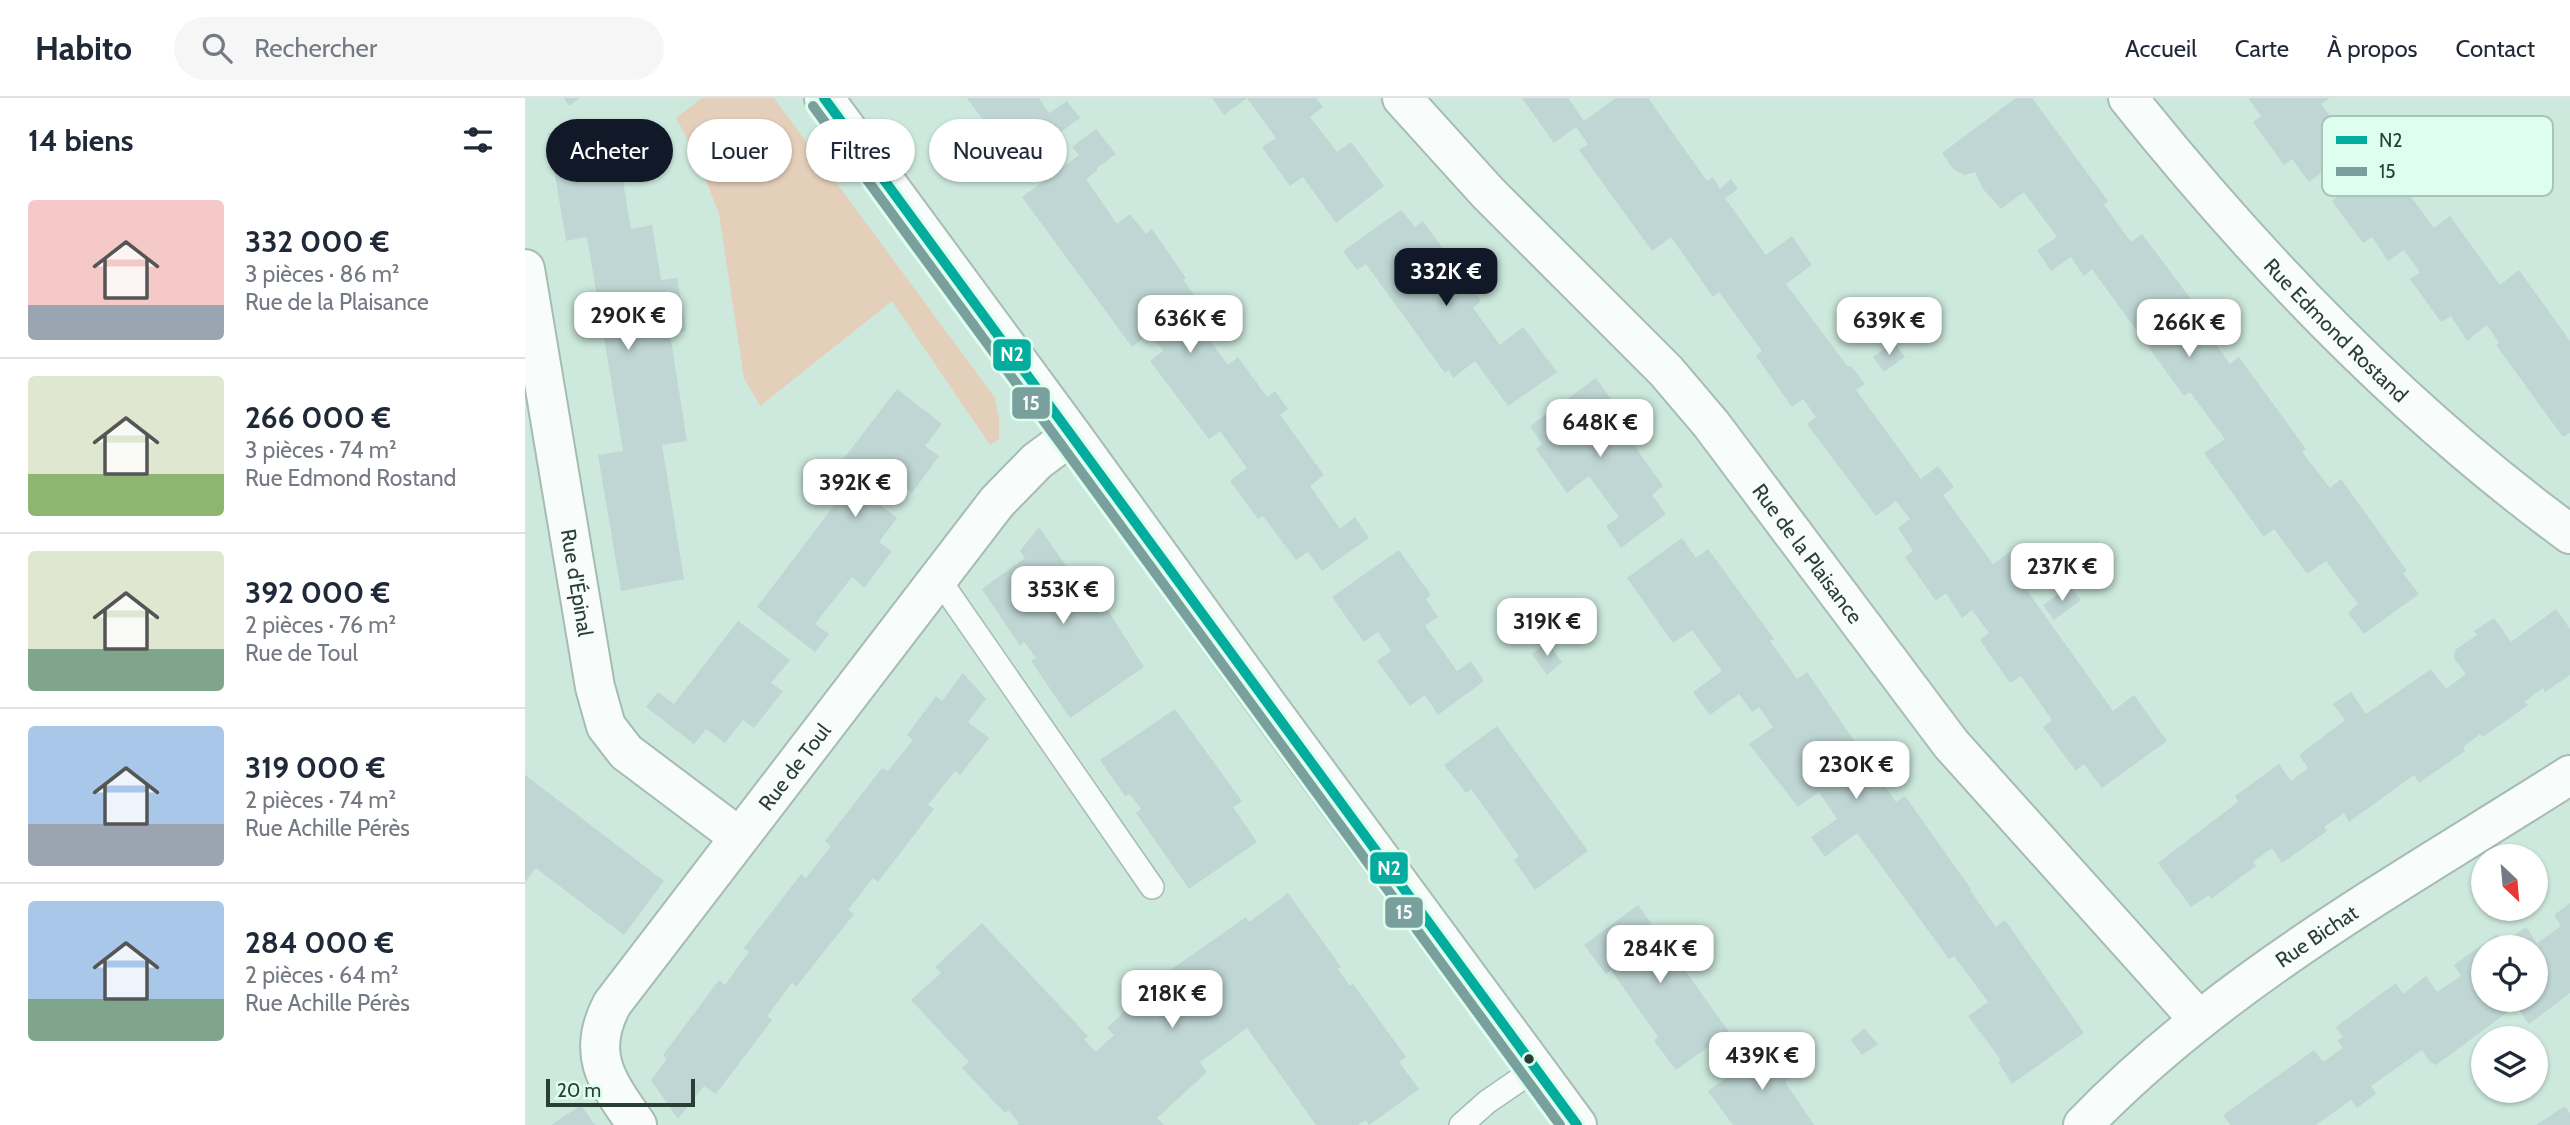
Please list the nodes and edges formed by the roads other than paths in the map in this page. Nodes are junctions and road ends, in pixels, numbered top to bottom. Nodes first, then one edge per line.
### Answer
1 (824, 98) edge
2 (1402, 98) edge
3 (2128, 98) edge
4 (525, 268) edge
5 (1072, 435) junction
6 (2570, 534) edge
7 (938, 578) junction
8 (2570, 775) edge
9 (739, 837) junction
10 (1152, 887) dead end
11 (2199, 1020) junction
12 (1535, 1069) junction
13 (637, 1125) edge
14 (1461, 1125) edge
15 (1577, 1125) edge
16 (2083, 1125) edge

1 - 5 street
2 - 11 street, Rue de la Plaisance
3 - 6 street, Rue Edmond Rostand
4 - 9 street, Rue d'Épinal
5 - 7 street, Rue de Toul
5 - 12 street
7 - 9 street, Rue de Toul
7 - 10 lane
8 - 11 street, Rue Bichat
9 - 13 street, Rue de Toul
11 - 16 street, Rue Bichat
12 - 14 lane
12 - 15 street

